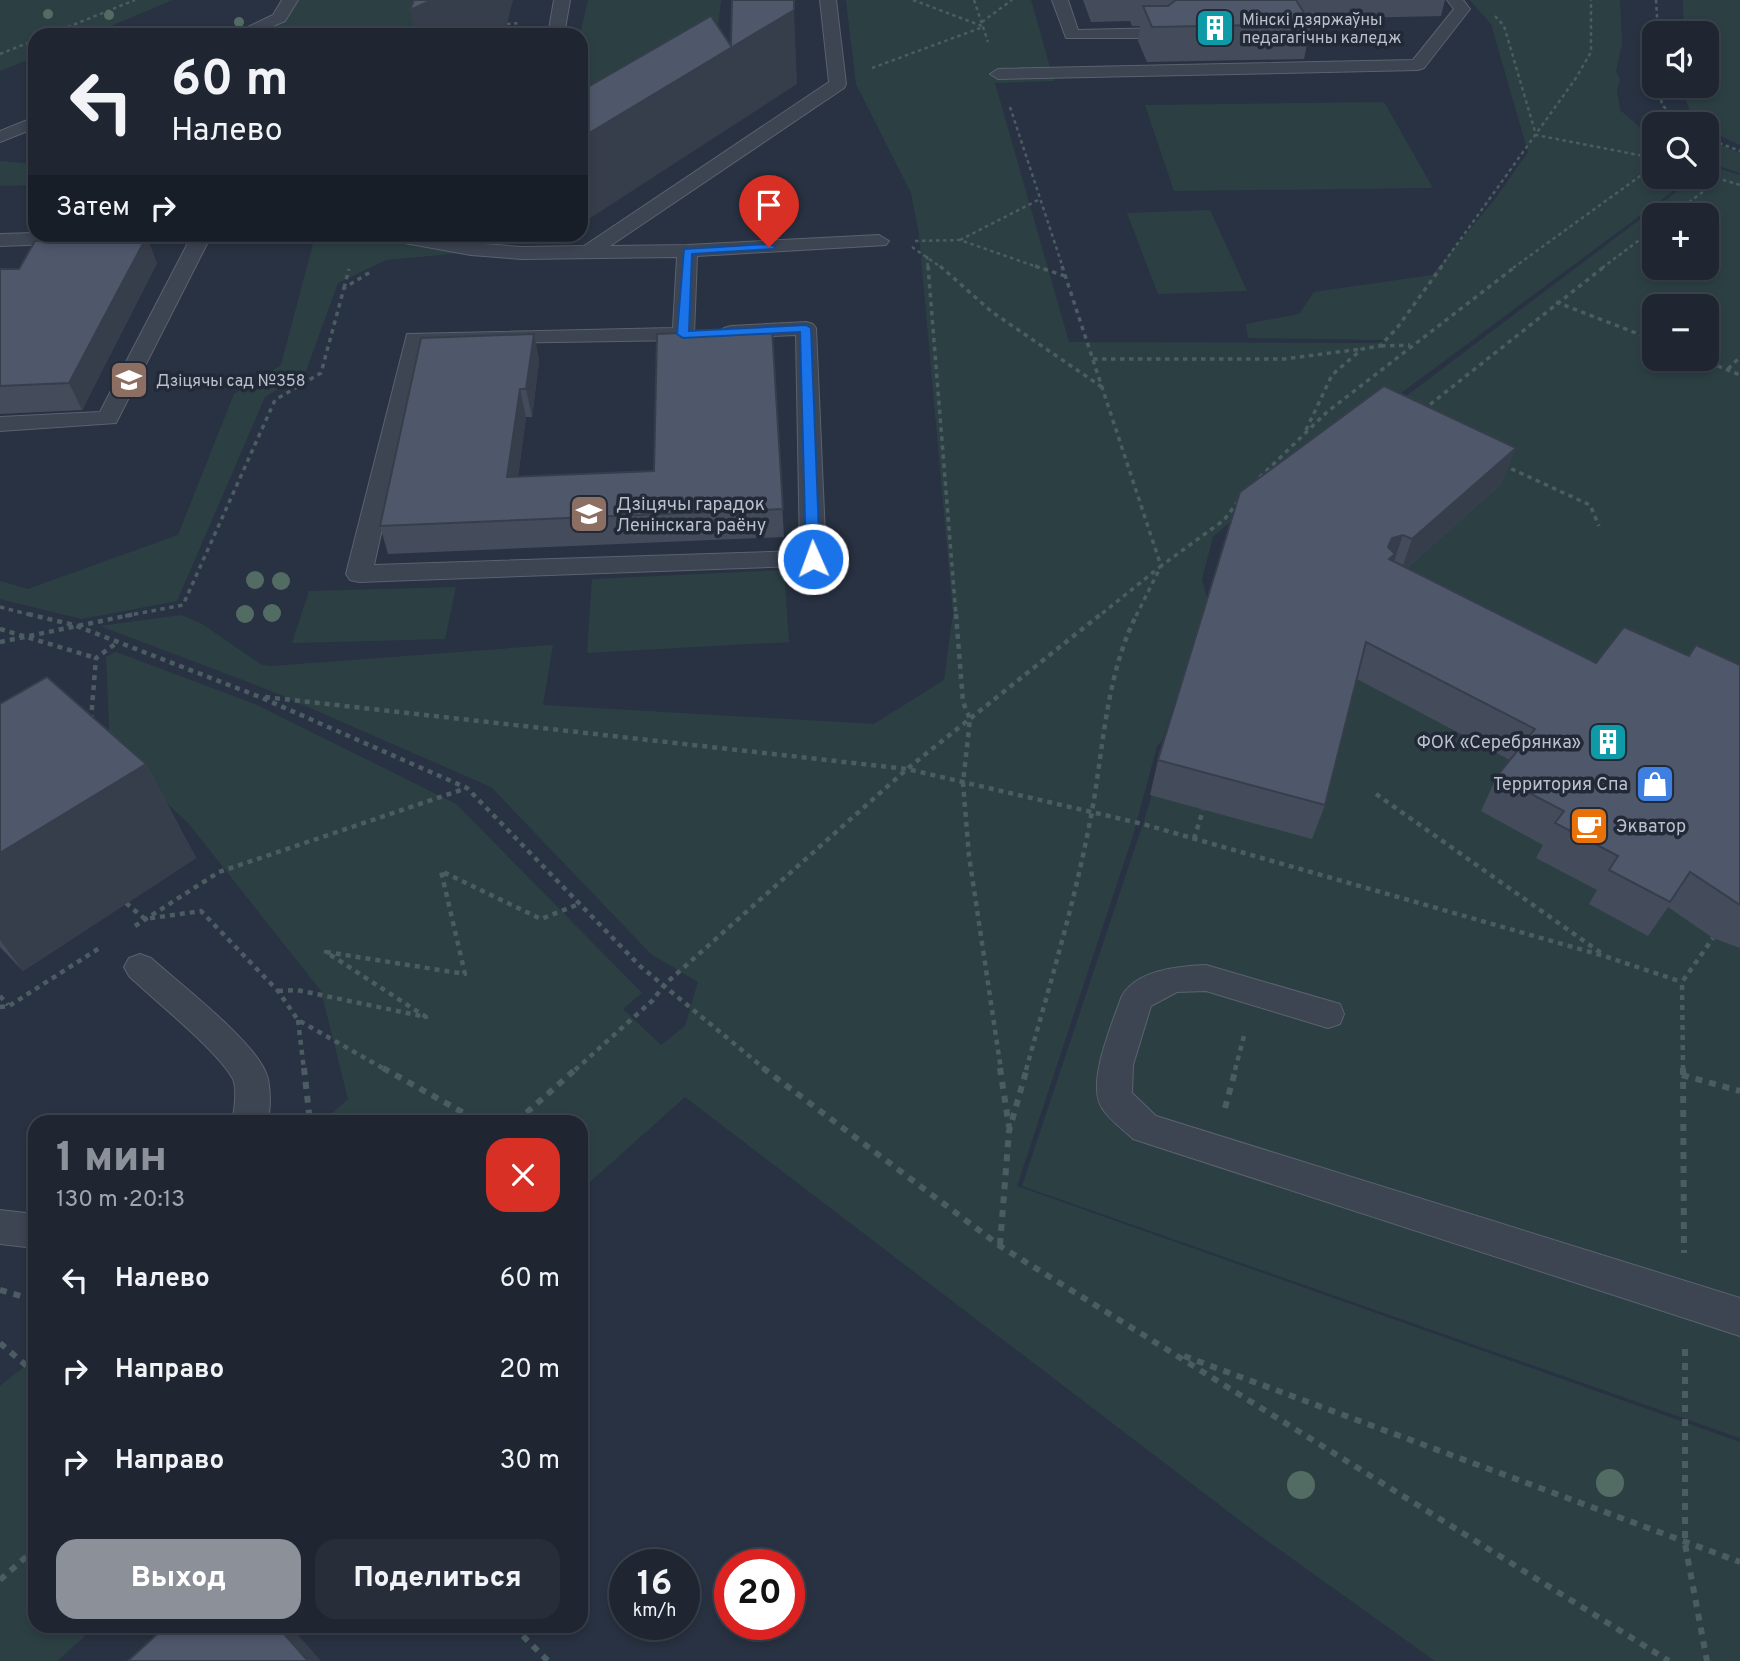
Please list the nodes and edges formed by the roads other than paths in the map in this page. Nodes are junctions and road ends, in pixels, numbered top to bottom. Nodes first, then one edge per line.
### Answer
1 (290, 0) edge
2 (562, 0) edge
3 (828, 0) edge
4 (1060, 0) edge
5 (1455, 0) edge
6 (255, 28) edge
7 (557, 28) edge
8 (1163, 33) edge
9 (998, 74) road end
10 (28, 125) edge
11 (0, 137) edge
12 (28, 239) edge
13 (0, 240) edge
14 (879, 241) road end
15 (198, 242) edge
16 (432, 242) edge
17 (687, 251) junction
18 (587, 253) junction
19 (683, 334) junction
20 (0, 424) edge
21 (140, 967) dead end
22 (1328, 1014) dead end
23 (251, 1115) edge
24 (0, 1227) edge
25 (28, 1230) edge
26 (1740, 1317) edge

1 - 6 lane
2 - 7 lane
3 - 18 lane
4 - 8 lane
5 - 9 lane
10 - 11 lane
12 - 13 lane
14 - 17 lane
15 - 20 lane
16 - 18 lane
17 - 18 lane
17 - 19 lane
19 - 19 lane
21 - 23 lane
22 - 26 lane
24 - 25 lane

